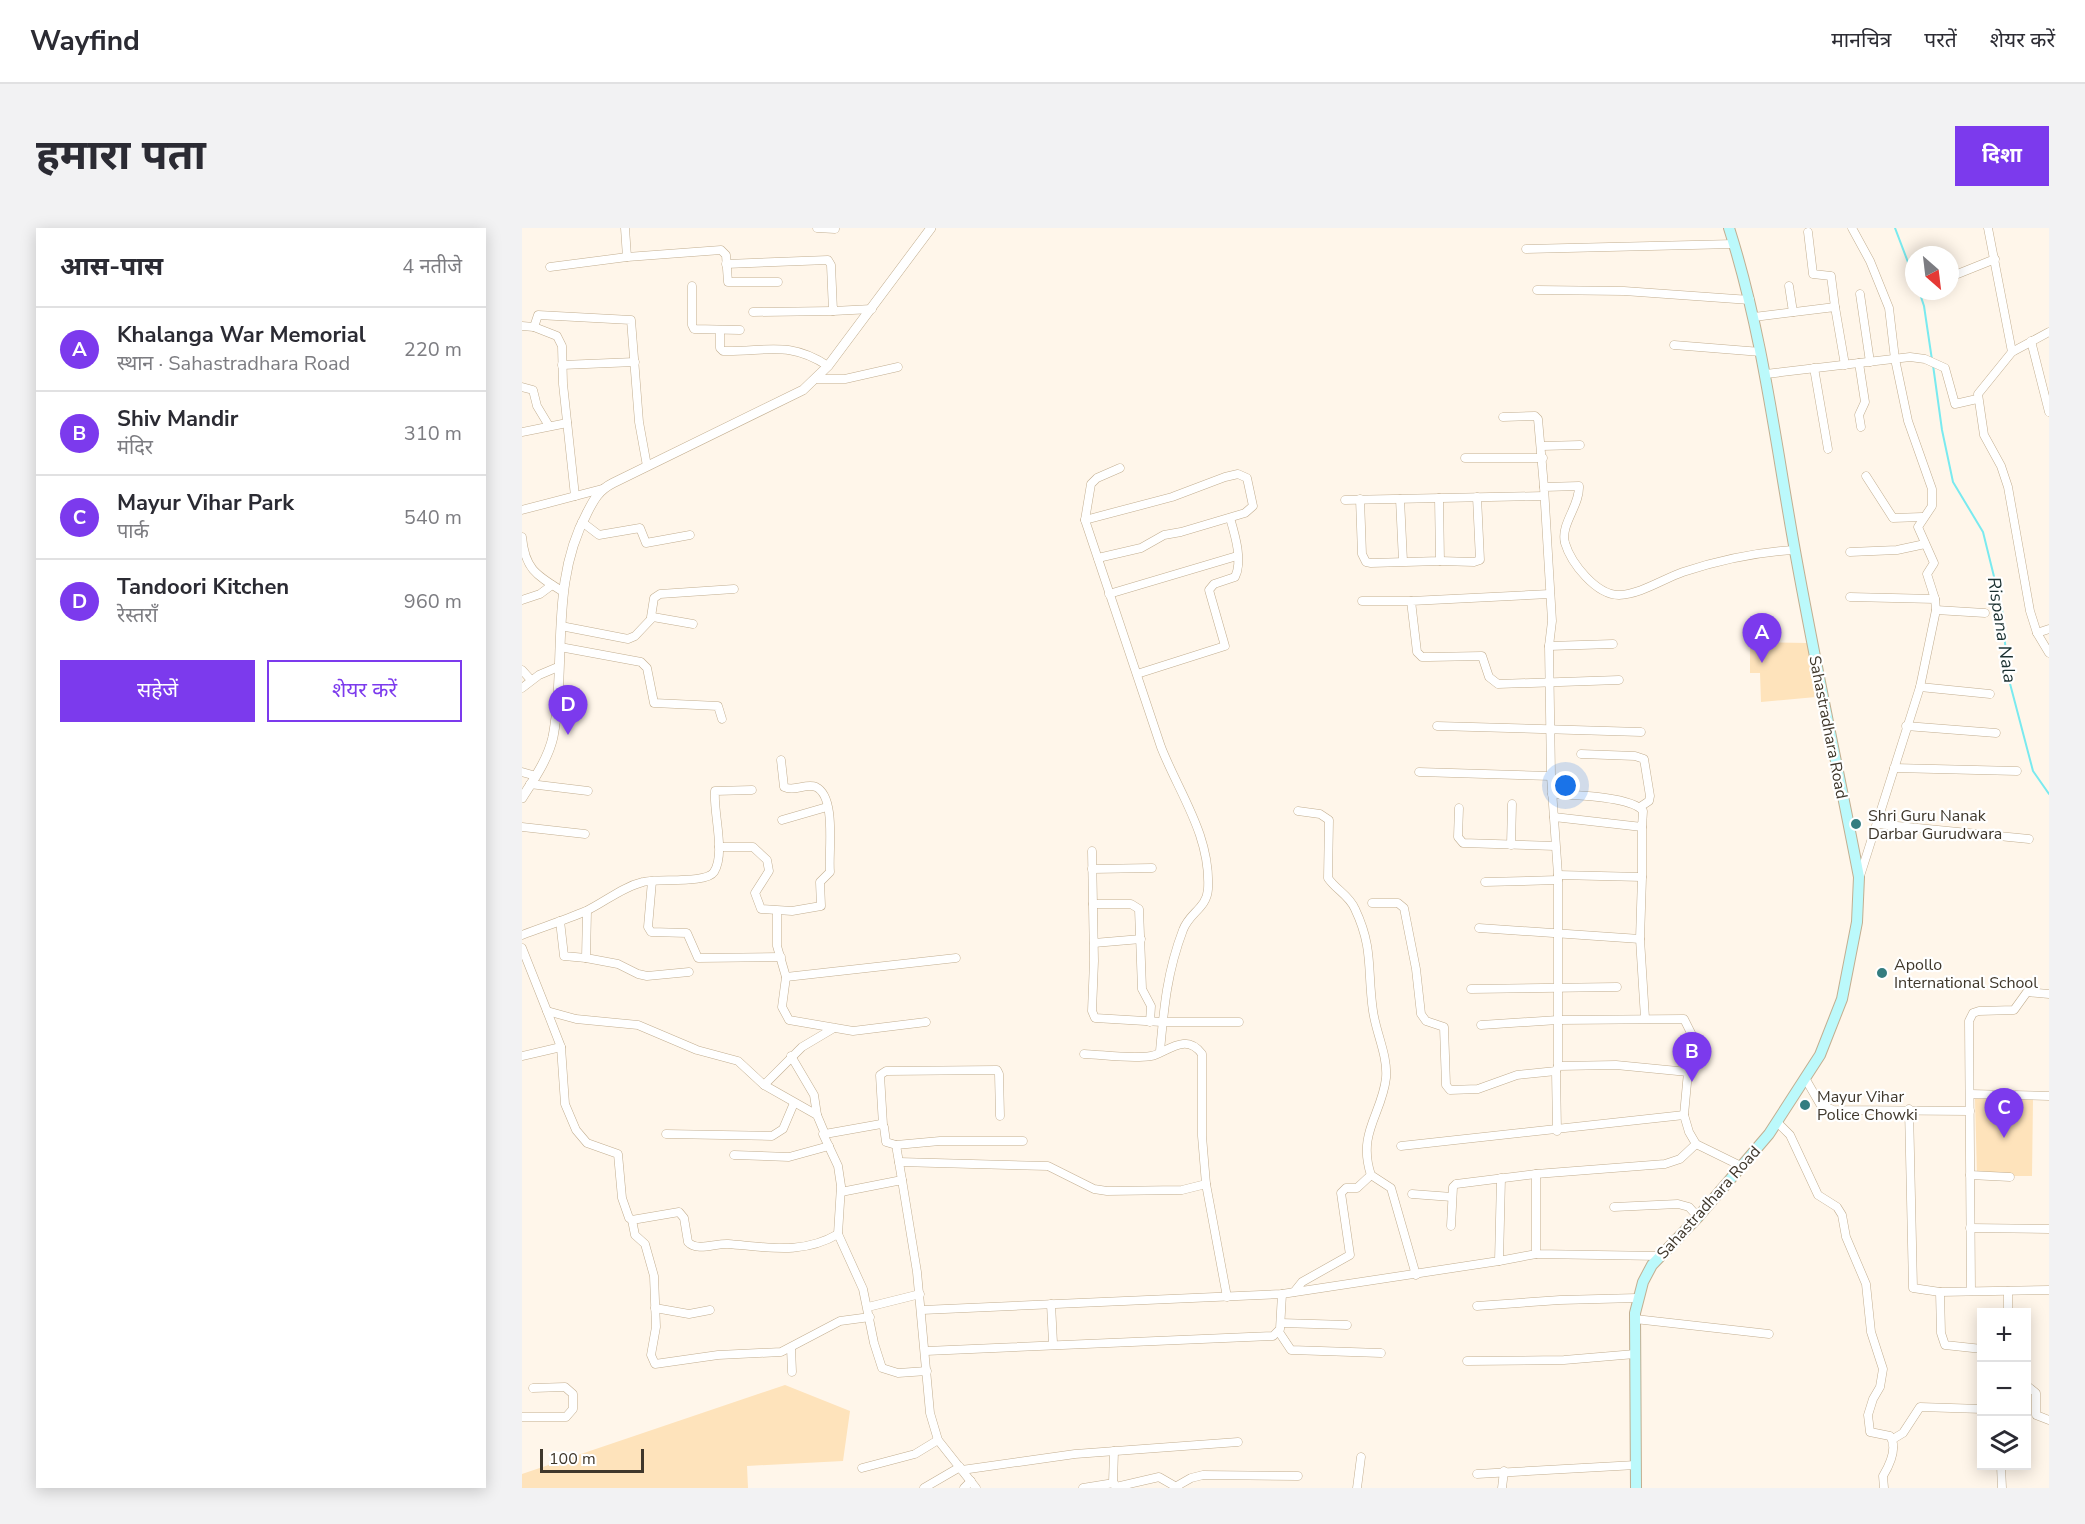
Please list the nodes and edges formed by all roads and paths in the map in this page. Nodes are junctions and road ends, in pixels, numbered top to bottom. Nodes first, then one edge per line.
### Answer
1 (625, 228) edge
2 (817, 228) edge
3 (931, 228) edge
4 (1729, 228) edge
5 (1852, 228) edge
6 (1988, 228) edge
7 (835, 229) edge
8 (1808, 232) dead end
9 (1734, 244) junction
10 (1526, 249) dead end
11 (627, 257) junction
12 (1995, 259) junction
13 (726, 264) junction
14 (550, 267) dead end
15 (1959, 273) edge
16 (778, 282) dead end
17 (692, 286) dead end
18 (1789, 286) dead end
19 (1537, 290) dead end
20 (1860, 294) dead end
21 (1750, 300) junction
22 (1835, 307) junction
23 (872, 309) junction
24 (833, 311) junction
25 (753, 312) dead end
26 (1793, 312) junction
27 (1754, 316) junction
28 (522, 326) edge
29 (534, 327) junction
30 (720, 330) junction
31 (740, 330) dead end
32 (2049, 332) edge
33 (2031, 341) junction
34 (1674, 345) dead end
35 (1761, 352) junction
36 (2012, 352) junction
37 (1896, 359) junction
38 (635, 362) junction
39 (1870, 362) junction
40 (1859, 363) junction
41 (562, 365) junction
42 (1845, 365) junction
43 (828, 366) junction
44 (897, 367) dead end
45 (1814, 368) junction
46 (1766, 374) junction
47 (815, 379) junction
48 (522, 387) edge
49 (1977, 399) junction
50 (2049, 412) edge
51 (1503, 417) dead end
52 (567, 423) junction
53 (549, 426) junction
54 (1861, 427) dead end
55 (522, 432) edge
56 (1580, 445) dead end
57 (1542, 446) junction
58 (1828, 449) dead end
59 (1465, 458) dead end
60 (1543, 458) junction
61 (647, 466) junction
62 (1120, 468) dead end
63 (1866, 476) dead end
64 (1544, 487) junction
65 (602, 489) junction
66 (575, 496) junction
67 (1544, 496) junction
68 (1477, 497) junction
69 (1438, 498) junction
70 (1360, 499) junction
71 (1400, 499) junction
72 (1345, 500) dead end
73 (522, 510) edge
74 (1230, 518) junction
75 (1922, 518) junction
76 (1085, 520) junction
77 (582, 522) junction
78 (690, 536) dead end
79 (522, 537) edge
80 (1925, 544) junction
81 (1795, 550) junction
82 (1850, 552) dead end
83 (1237, 556) junction
84 (1098, 558) junction
85 (1403, 561) junction
86 (1440, 561) junction
87 (552, 585) junction
88 (734, 589) dead end
89 (562, 591) junction
90 (1109, 594) junction
91 (1550, 594) junction
92 (1850, 597) dead end
93 (1935, 599) junction
94 (522, 600) edge
95 (1362, 601) dead end
96 (1411, 601) junction
97 (1936, 610) junction
98 (1985, 613) dead end
99 (651, 617) junction
100 (693, 624) dead end
101 (561, 626) junction
102 (2049, 630) edge
103 (2037, 633) junction
104 (1613, 644) dead end
105 (1549, 646) junction
106 (560, 647) junction
107 (2049, 654) edge
108 (558, 667) junction
109 (522, 670) edge
110 (1137, 674) junction
111 (531, 680) junction
112 (1619, 680) dead end
113 (1549, 682) junction
114 (1920, 687) junction
115 (522, 688) edge
116 (1990, 694) dead end
117 (722, 719) dead end
118 (1437, 726) dead end
119 (1906, 726) junction
120 (1550, 731) junction
121 (1641, 732) dead end
122 (1996, 733) dead end
123 (1581, 754) dead end
124 (781, 760) dead end
125 (1894, 768) junction
126 (2017, 771) dead end
127 (522, 772) edge
128 (1419, 772) dead end
129 (1551, 776) junction
130 (533, 780) junction
131 (753, 790) dead end
132 (588, 791) dead end
133 (1552, 794) junction
134 (522, 798) edge
135 (1512, 804) dead end
136 (827, 807) junction
137 (1640, 807) junction
138 (1459, 808) dead end
139 (1298, 811) dead end
140 (1554, 817) junction
141 (782, 820) dead end
142 (1877, 824) junction
143 (522, 827) edge
144 (1642, 827) junction
145 (585, 834) dead end
146 (2029, 839) dead end
147 (1511, 845) junction
148 (1555, 846) junction
149 (719, 847) junction
150 (1092, 851) dead end
151 (1152, 868) dead end
152 (1092, 869) junction
153 (1642, 877) junction
154 (1558, 878) junction
155 (1859, 878) junction
156 (651, 881) junction
157 (1485, 882) dead end
158 (1372, 903) dead end
159 (1093, 904) junction
160 (586, 911) junction
161 (777, 911) junction
162 (560, 921) junction
163 (1479, 928) dead end
164 (1558, 932) junction
165 (522, 935) edge
166 (1141, 939) junction
167 (1640, 939) junction
168 (1094, 944) junction
169 (522, 948) edge
170 (781, 957) junction
171 (586, 958) junction
172 (956, 958) dead end
173 (689, 972) dead end
174 (786, 977) junction
175 (1558, 987) junction
176 (1617, 987) dead end
177 (1471, 989) dead end
178 (2049, 994) edge
179 (547, 1011) junction
180 (1645, 1018) junction
181 (1558, 1020) junction
182 (926, 1022) dead end
183 (1150, 1022) junction
184 (1162, 1022) junction
185 (1239, 1022) dead end
186 (1481, 1024) dead end
187 (834, 1028) junction
188 (561, 1047) junction
189 (1160, 1051) junction
190 (1084, 1054) dead end
191 (522, 1056) edge
192 (791, 1056) junction
193 (1557, 1068) junction
194 (1688, 1072) junction
195 (1805, 1078) junction
196 (764, 1085) junction
197 (1970, 1094) junction
198 (2049, 1096) edge
199 (794, 1102) junction
200 (1909, 1108) junction
201 (1970, 1111) junction
202 (817, 1115) junction
203 (1684, 1115) junction
204 (1000, 1116) dead end
205 (1777, 1122) junction
206 (883, 1125) junction
207 (1557, 1131) junction
208 (666, 1134) dead end
209 (824, 1134) junction
210 (1023, 1141) dead end
211 (1696, 1144) junction
212 (896, 1145) junction
213 (830, 1146) junction
214 (1401, 1146) dead end
215 (734, 1155) dead end
216 (899, 1162) junction
217 (1741, 1166) junction
218 (1536, 1174) junction
219 (1371, 1175) junction
220 (1970, 1175) junction
221 (2010, 1177) dead end
222 (1501, 1178) junction
223 (902, 1180) junction
224 (1206, 1184) junction
225 (841, 1192) junction
226 (1412, 1194) dead end
227 (1452, 1197) junction
228 (1614, 1207) dead end
229 (1698, 1217) junction
230 (632, 1220) junction
231 (1451, 1226) dead end
232 (1970, 1228) junction
233 (2049, 1229) edge
234 (838, 1234) junction
235 (1536, 1254) junction
236 (1660, 1256) junction
237 (1499, 1261) junction
238 (1416, 1275) junction
239 (2049, 1290) edge
240 (1971, 1291) junction
241 (2008, 1291) junction
242 (1294, 1292) junction
243 (1940, 1292) junction
244 (920, 1294) junction
245 (1282, 1294) junction
246 (1227, 1297) junction
247 (1637, 1298) junction
248 (1051, 1304) junction
249 (1477, 1306) dead end
250 (868, 1307) junction
251 (655, 1308) junction
252 (2008, 1308) edge
253 (710, 1310) dead end
254 (922, 1310) junction
255 (870, 1317) junction
256 (1635, 1319) junction
257 (1347, 1325) dead end
258 (1280, 1328) junction
259 (1769, 1334) dead end
260 (1053, 1344) junction
261 (791, 1348) junction
262 (1977, 1348) edge
263 (926, 1351) junction
264 (1381, 1353) dead end
265 (1635, 1354) junction
266 (1467, 1360) dead end
267 (927, 1371) junction
268 (792, 1372) dead end
269 (2031, 1386) edge
270 (533, 1388) dead end
271 (1977, 1409) edge
272 (522, 1417) edge
273 (2049, 1420) edge
274 (1893, 1439) junction
275 (939, 1440) junction
276 (1238, 1442) dead end
277 (1114, 1451) junction
278 (1361, 1458) dead end
279 (1636, 1465) junction
280 (862, 1468) dead end
281 (961, 1469) junction
282 (2001, 1470) edge
283 (1504, 1472) junction
284 (1477, 1474) dead end
285 (1298, 1476) dead end
286 (1114, 1484) junction
287 (974, 1485) edge
288 (1178, 1487) edge
289 (924, 1488) edge
290 (964, 1488) edge
291 (1083, 1488) edge
292 (1357, 1488) edge
293 (1502, 1488) edge
294 (1637, 1488) edge
295 (1884, 1488) edge
296 (2002, 1488) edge

1 - 11 street
2 - 7 street
3 - 23 street
4 - 9 main road, Sahastradhara Road
5 - 37 street
6 - 12 street
8 - 22 street
9 - 10 street
9 - 21 main road, Sahastradhara Road
11 - 13 street
11 - 14 street
12 - 15 street
12 - 36 street
13 - 16 street
13 - 24 street
17 - 30 street
18 - 26 street
19 - 21 street
20 - 39 street
21 - 27 main road, Sahastradhara Road
22 - 26 street
22 - 42 street
23 - 24 street
23 - 43 street
24 - 25 street
26 - 27 street
27 - 35 main road, Sahastradhara Road
28 - 29 street
29 - 38 street
29 - 41 street
30 - 31 street
30 - 43 street
32 - 33 street
33 - 36 street
33 - 50 street
34 - 35 street
35 - 46 main road, Sahastradhara Road
36 - 49 street
37 - 39 street
37 - 49 street
37 - 75 street
38 - 41 street
38 - 61 street
39 - 40 street
40 - 42 street
40 - 54 street
41 - 52 street
42 - 45 street
43 - 47 street
44 - 47 street
45 - 46 street
45 - 58 street
46 - 81 main road, Sahastradhara Road
47 - 61 street
48 - 53 street
49 - 103 street
51 - 57 street
52 - 53 street
52 - 66 street
53 - 55 street
56 - 57 street
57 - 60 street
59 - 60 street
60 - 64 street
61 - 65 street
62 - 76 street
63 - 75 street
64 - 67 street
64 - 81 street
65 - 66 street
65 - 77 street
66 - 73 street
67 - 68 street
67 - 91 street
68 - 69 street
68 - 86 street
69 - 71 street
69 - 86 street
70 - 71 street
70 - 72 street
70 - 85 street
71 - 85 street
74 - 76 street
74 - 83 street
74 - 84 street
75 - 80 street
76 - 84 street
77 - 78 street
77 - 89 street
79 - 87 street
80 - 82 street
80 - 93 street
81 - 155 main road, Sahastradhara Road
83 - 90 street
83 - 110 street
84 - 90 street
85 - 86 street
87 - 89 street
87 - 94 street
88 - 99 street
89 - 101 street
90 - 110 street
91 - 96 street
91 - 105 street
92 - 93 street
93 - 97 street
95 - 96 street
96 - 113 street
97 - 98 street
97 - 114 street
99 - 100 street
99 - 101 street
101 - 106 street
102 - 103 street
103 - 107 street
104 - 105 street
105 - 113 street
106 - 108 street
106 - 117 street
108 - 111 street
108 - 130 street
109 - 111 street
110 - 184 street
111 - 115 street
112 - 113 street
113 - 120 street
114 - 116 street
114 - 119 street
118 - 120 street
119 - 122 street
119 - 125 street
120 - 121 street
120 - 129 street
123 - 137 street
124 - 136 street
125 - 126 street
125 - 142 street
127 - 130 street
128 - 129 street
129 - 133 street
130 - 132 street
130 - 134 street
131 - 149 street
133 - 137 street
133 - 140 street
135 - 147 street
136 - 141 street
136 - 161 street
137 - 144 street
138 - 147 street
139 - 219 street
140 - 144 street
140 - 148 street
142 - 146 street
142 - 155 street
143 - 145 street
144 - 153 street
147 - 148 street
148 - 154 street
149 - 156 street
149 - 161 street
150 - 152 street
151 - 152 street
152 - 159 street
153 - 154 street
153 - 167 street
154 - 157 street
154 - 164 street
155 - 195 main road, Sahastradhara Road
156 - 160 street
156 - 170 street
158 - 193 street
159 - 166 street
159 - 168 street
160 - 162 street
160 - 171 street
161 - 170 street
162 - 165 street
162 - 171 street
163 - 164 street
164 - 167 street
164 - 175 street
166 - 168 street
166 - 183 street
167 - 180 street
168 - 183 street
169 - 179 street
170 - 174 street
171 - 173 street
172 - 174 street
174 - 187 street
175 - 176 street
175 - 177 street
175 - 181 street
178 - 197 street
179 - 188 street
179 - 196 street
180 - 181 street
180 - 194 street
181 - 186 street
181 - 193 street
182 - 187 street
183 - 184 street
184 - 185 street
184 - 189 street
187 - 192 street
188 - 191 street
188 - 230 street
189 - 190 street
189 - 224 street
192 - 196 street
192 - 202 street
193 - 194 street
193 - 207 street
194 - 203 street
195 - 200 street
195 - 205 main road, Sahastradhara Road
196 - 199 street
197 - 198 street
197 - 201 street
199 - 202 street
199 - 208 street
200 - 201 street
200 - 243 street
201 - 220 street
202 - 209 street
203 - 207 street
203 - 211 street
204 - 206 street
205 - 217 main road, Sahastradhara Road
205 - 274 street
206 - 209 street
206 - 212 street
207 - 214 street
209 - 213 street
210 - 212 street
211 - 217 street
211 - 218 street
212 - 216 street
213 - 215 street
213 - 225 street
216 - 223 street
216 - 224 street
217 - 229 main road, Sahastradhara Road
218 - 222 street
218 - 235 street
219 - 238 street
219 - 242 street
220 - 221 street
220 - 232 street
222 - 227 street
222 - 237 street
223 - 225 street
223 - 244 street
224 - 246 street
225 - 234 street
226 - 227 street
227 - 231 street
228 - 229 street
229 - 236 main road, Sahastradhara Road
230 - 234 street
230 - 251 street
232 - 233 street
232 - 240 street
234 - 250 street
235 - 236 street
235 - 237 street
236 - 247 main road, Sahastradhara Road
237 - 238 street
238 - 242 street
239 - 241 street
240 - 241 street
240 - 243 street
241 - 252 street
242 - 245 street
243 - 262 street
244 - 250 street
244 - 254 street
245 - 246 street
245 - 258 street
246 - 248 street
247 - 249 street
247 - 256 main road, Sahastradhara Road
248 - 254 street
248 - 260 street
250 - 255 street
251 - 253 street
251 - 261 street
254 - 263 street
255 - 261 street
255 - 267 street
256 - 259 street
256 - 265 main road, Sahastradhara Road
257 - 258 street
258 - 260 street
258 - 264 street
260 - 263 street
261 - 268 street
263 - 267 street
265 - 266 street
265 - 279 main road, Sahastradhara Road
267 - 275 street
269 - 273 street
270 - 272 street
271 - 274 street
274 - 295 street
275 - 280 street
275 - 281 street
276 - 277 street
277 - 281 street
277 - 286 street
278 - 292 street
279 - 283 street
279 - 294 main road, Sahastradhara Road
281 - 287 street
281 - 289 street
282 - 296 street
283 - 284 street
283 - 293 street
285 - 288 street
286 - 288 street
286 - 291 street
287 - 290 street

